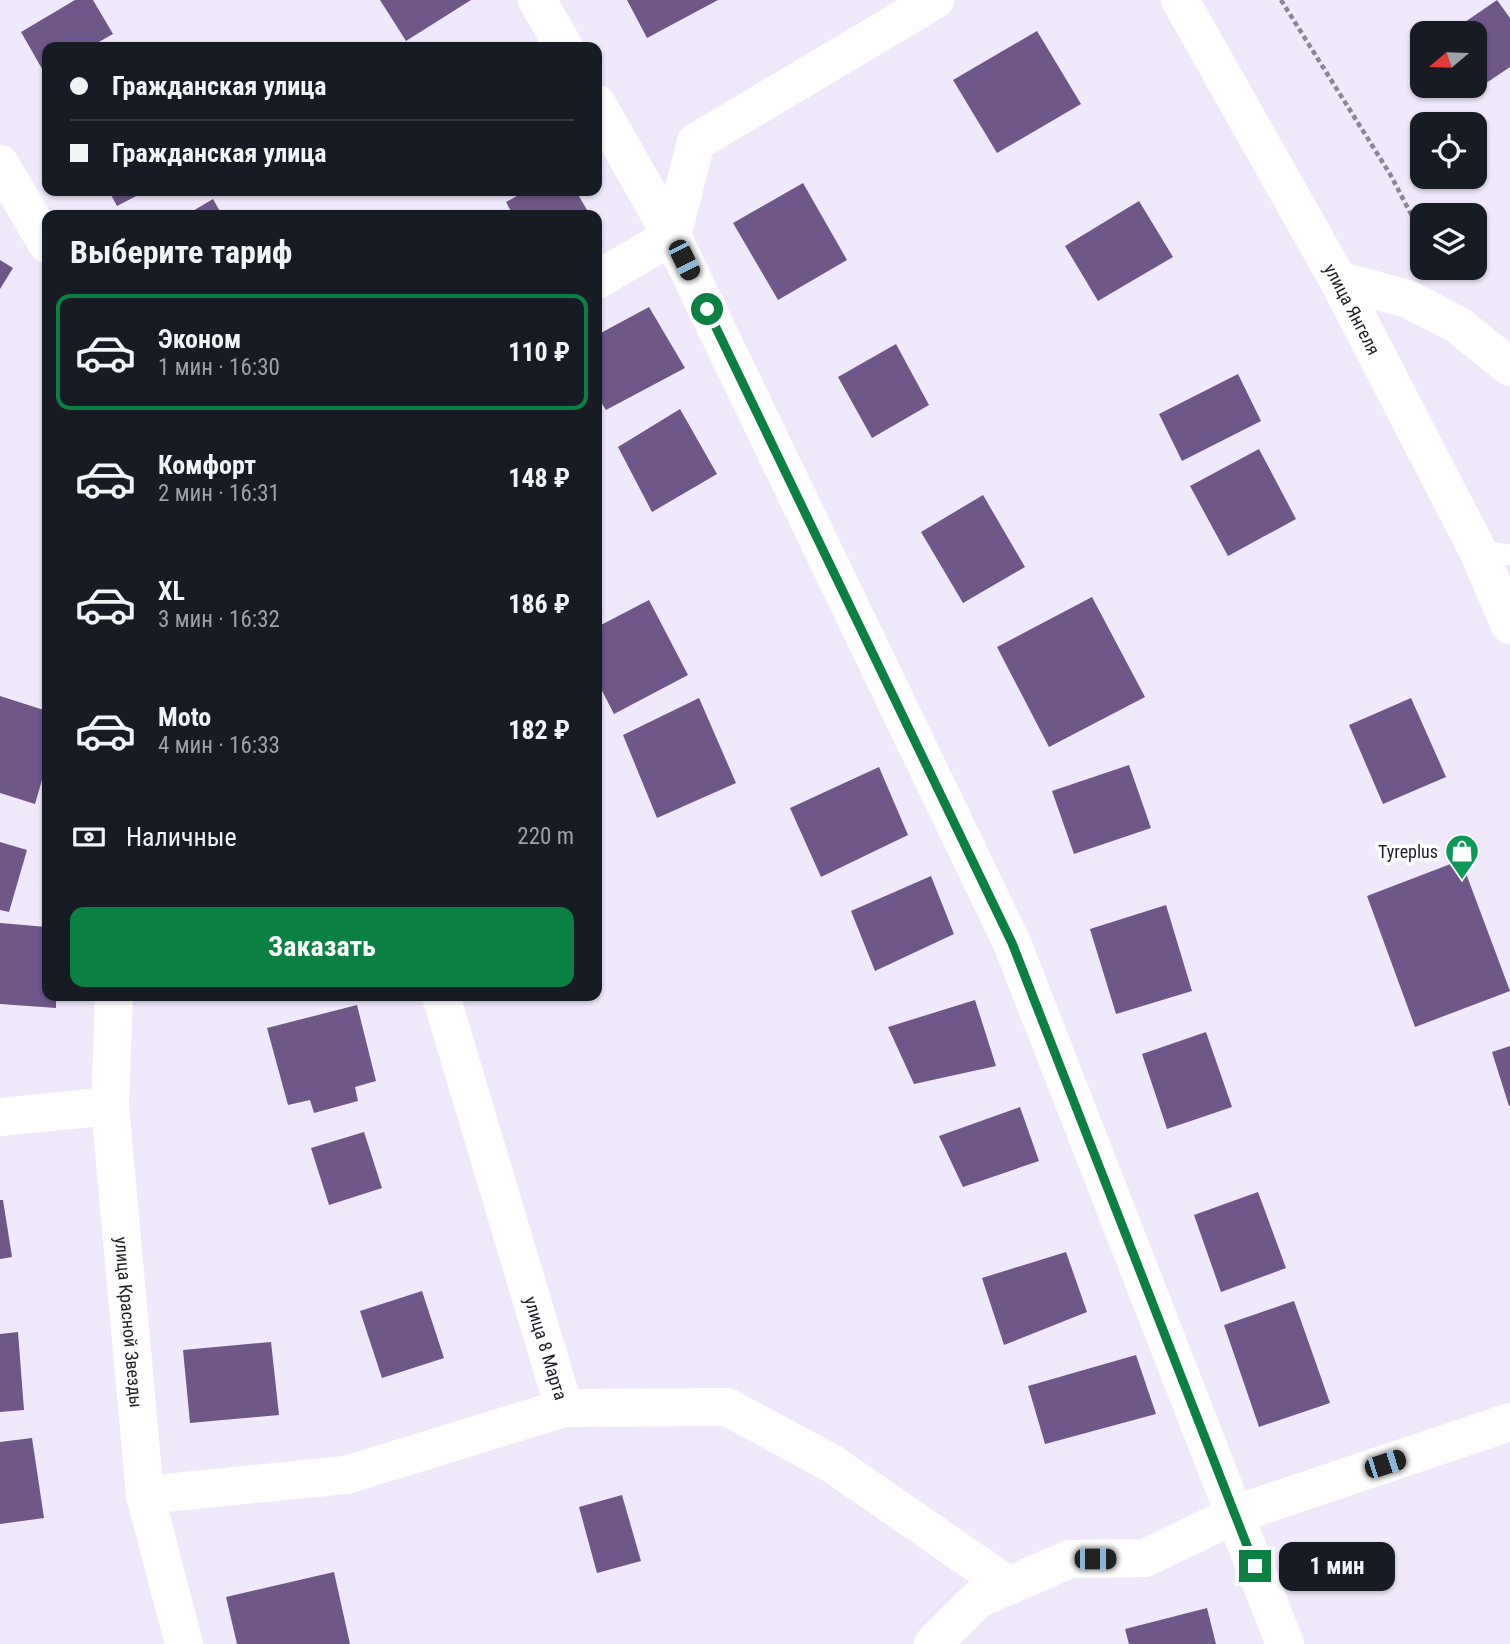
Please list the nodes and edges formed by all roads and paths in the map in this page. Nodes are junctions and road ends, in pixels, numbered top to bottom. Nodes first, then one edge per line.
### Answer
1 (537, 0) edge
2 (935, 0) edge
3 (1180, 0) edge
4 (1281, 0) edge
5 (561, 42) edge
6 (602, 113) edge
7 (0, 164) edge
8 (1410, 212) edge
9 (42, 235) edge
10 (672, 236) junction
11 (602, 277) edge
12 (1338, 280) junction
13 (1510, 367) edge
14 (1494, 553) edge
15 (1510, 625) edge
16 (114, 1001) edge
17 (442, 1001) edge
18 (110, 1106) junction
19 (0, 1117) edge
20 (564, 1408) junction
21 (1510, 1422) edge
22 (145, 1494) junction
23 (1236, 1514) junction
24 (1009, 1586) junction
25 (184, 1644) edge
26 (933, 1644) edge
27 (1285, 1644) edge

1 - 5 street
2 - 10 street
3 - 12 street, улица Янгеля
4 - 8 path
6 - 10 street
7 - 9 street
10 - 11 street
10 - 23 street
12 - 13 street
12 - 14 street, улица Янгеля
14 - 15 street, улица Янгеля
16 - 18 street, улица Красной Звезды
17 - 20 street, улица 8 Марта
18 - 19 street
18 - 22 street, улица Красной Звезды
20 - 22 street, улица 8 Марта
20 - 24 street
21 - 23 street
22 - 25 street, улица Красной Звезды
23 - 24 street
23 - 27 street
24 - 26 street

